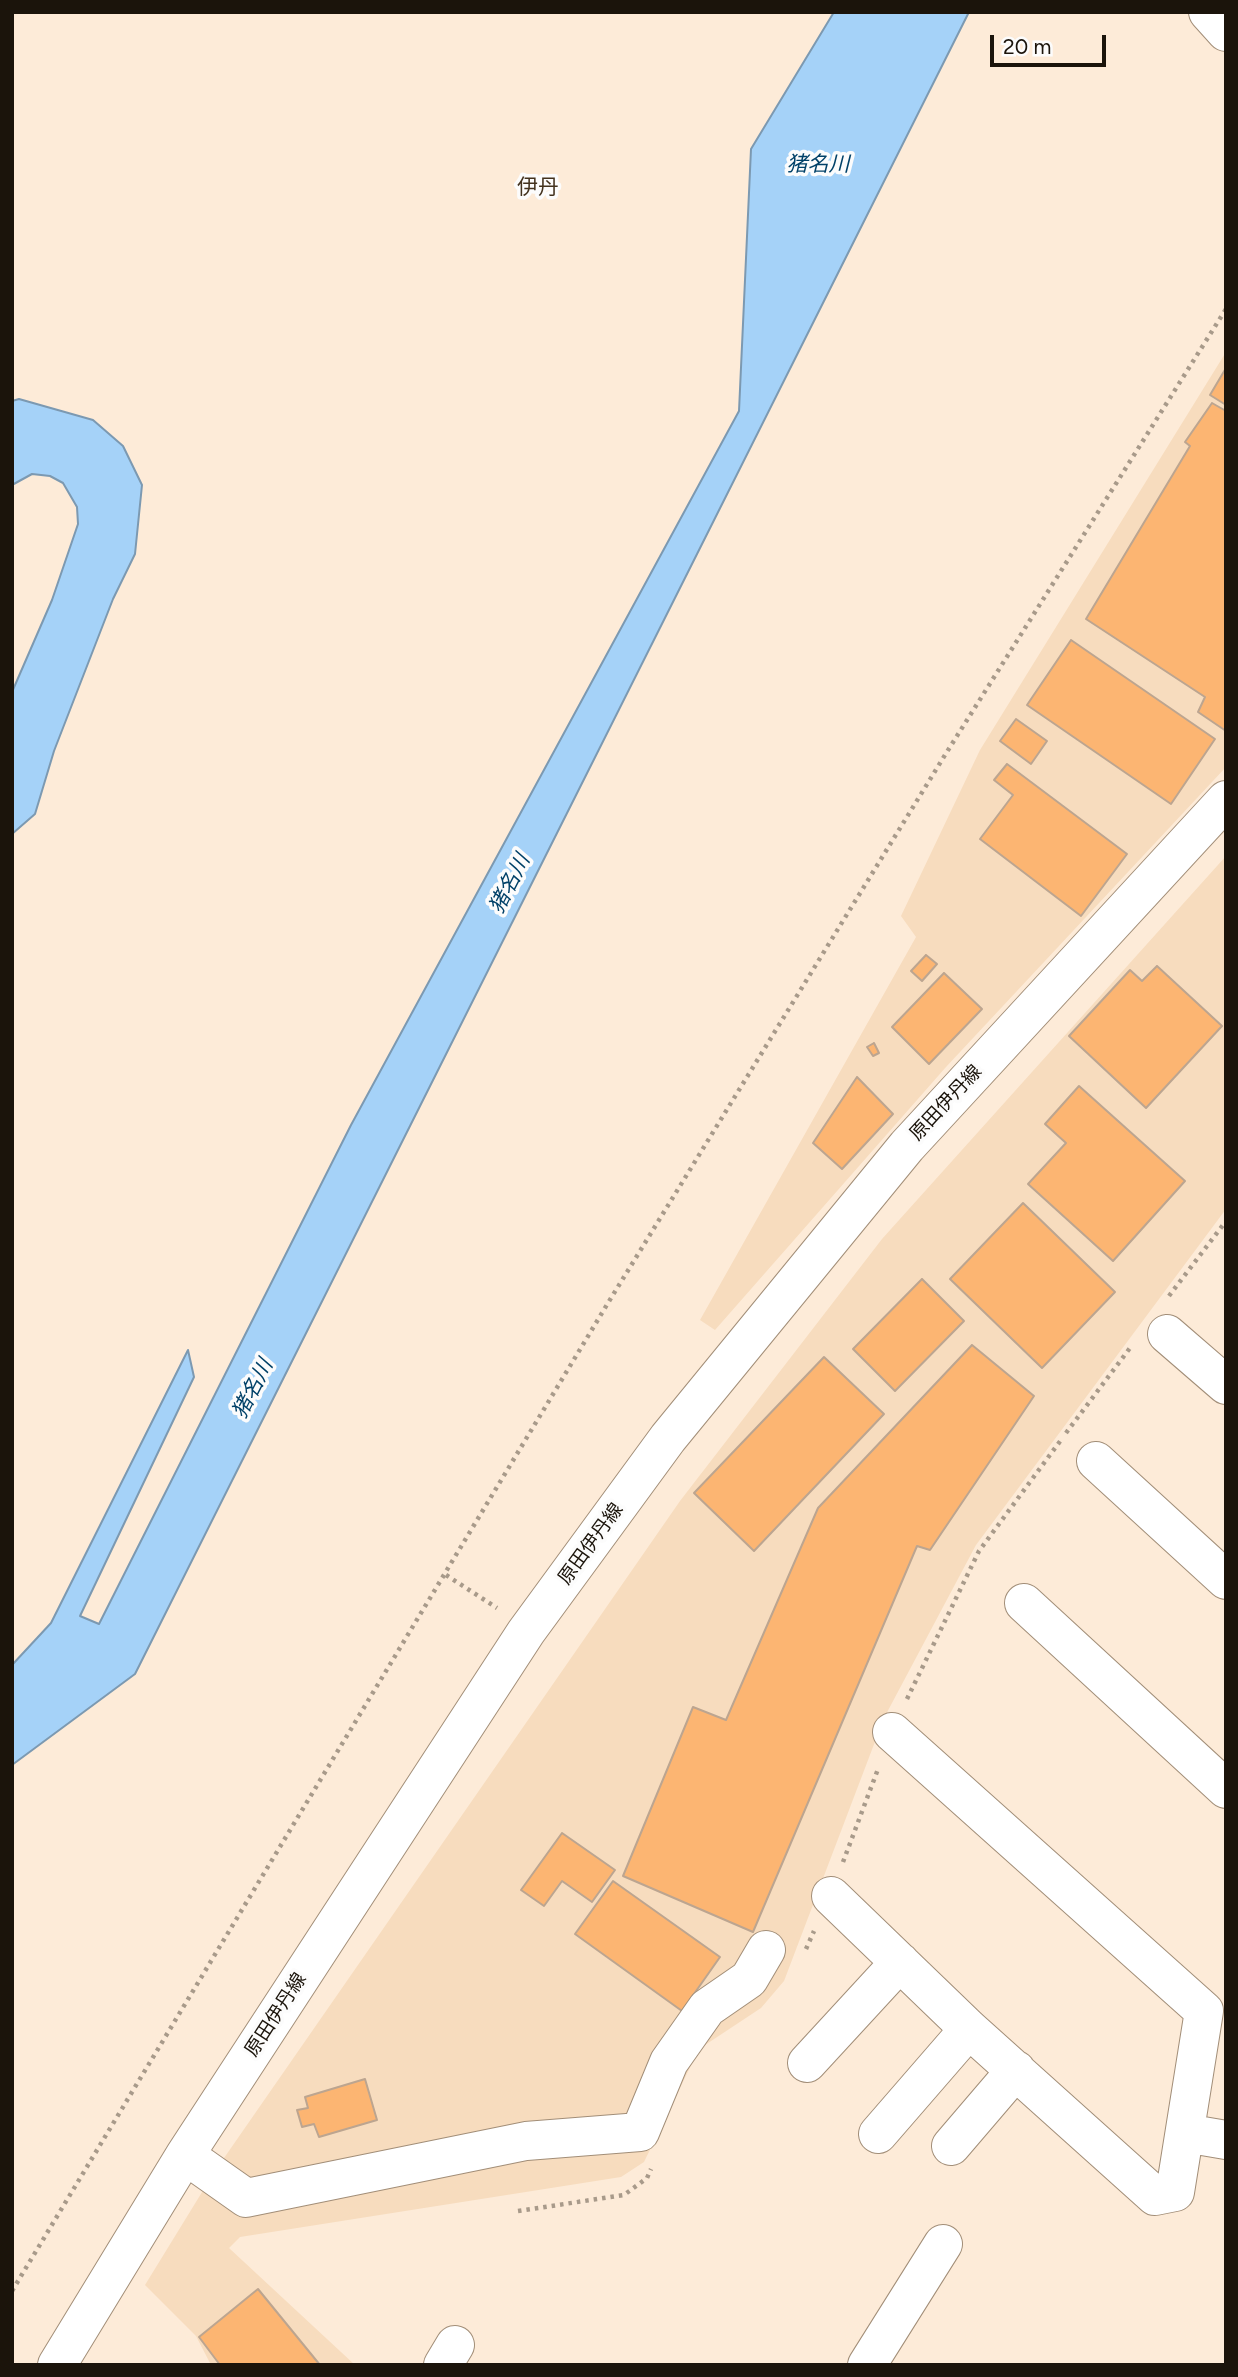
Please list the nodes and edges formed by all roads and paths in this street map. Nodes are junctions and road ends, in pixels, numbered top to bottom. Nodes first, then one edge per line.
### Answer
1 (1208, 12) edge
2 (1226, 32) edge
3 (1226, 309) edge
4 (1226, 800) edge
5 (1167, 1334) dead end
6 (1226, 1385) edge
7 (1096, 1461) dead end
8 (446, 1575) junction
9 (1226, 1580) edge
10 (1024, 1604) dead end
11 (499, 1609) dead end
12 (892, 1732) dead end
13 (1226, 1789) edge
14 (831, 1896) dead end
15 (766, 1950) dead end
16 (900, 1962) junction
17 (969, 2029) junction
18 (807, 2063) dead end
19 (1016, 2070) junction
20 (1185, 2133) junction
21 (878, 2134) dead end
22 (1226, 2140) edge
23 (951, 2146) dead end
24 (185, 2155) junction
25 (943, 2244) dead end
26 (12, 2291) edge
27 (57, 2365) edge
28 (867, 2365) edge

1 - 2 street
3 - 8 path
4 - 24 street, 原田伊丹線
5 - 6 street
7 - 9 street
8 - 11 path
8 - 26 path
10 - 13 street
12 - 20 street
14 - 16 street
15 - 24 street
16 - 17 street
16 - 18 street
17 - 19 street
17 - 21 street
19 - 20 street
19 - 23 street
20 - 22 street
24 - 27 street, 原田伊丹線
25 - 28 street

